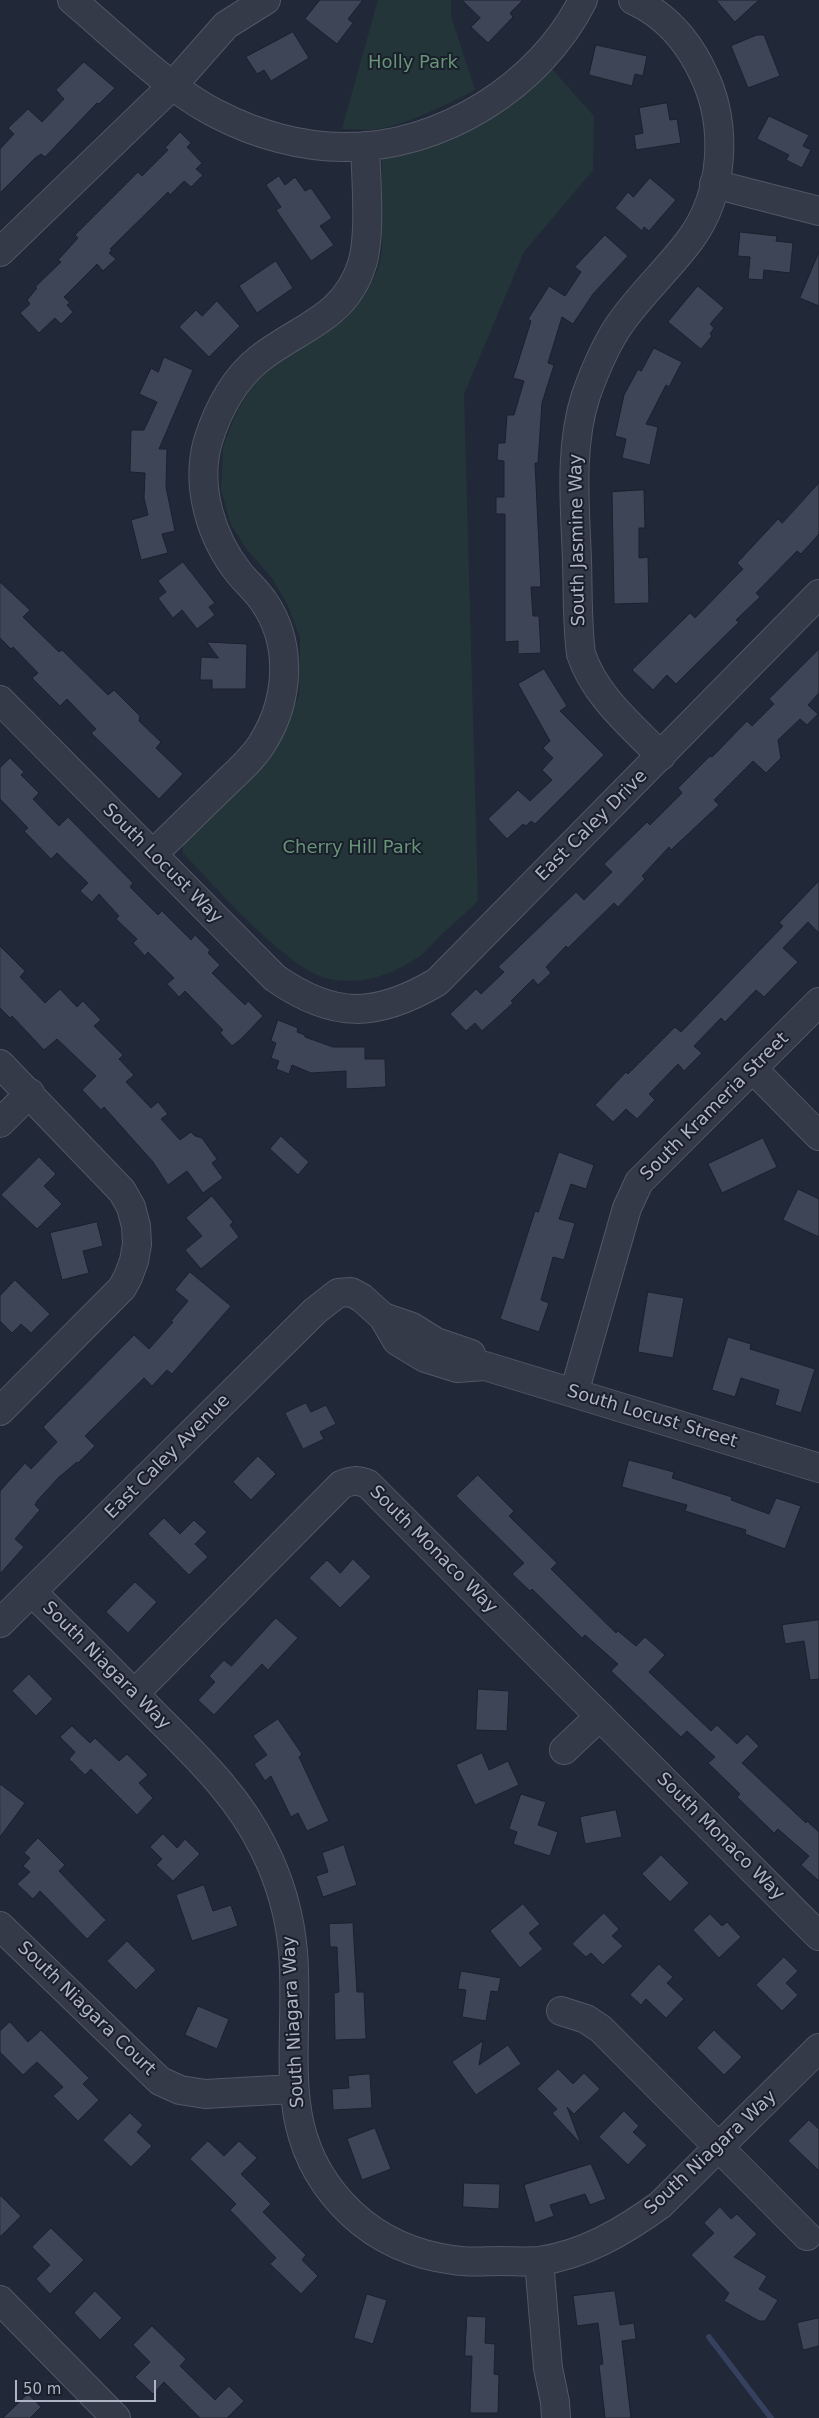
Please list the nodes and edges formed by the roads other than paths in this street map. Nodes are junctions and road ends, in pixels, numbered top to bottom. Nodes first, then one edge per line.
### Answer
1 (72, 0) edge
2 (266, 0) edge
3 (583, 0) edge
4 (633, 0) edge
5 (174, 85) junction
6 (365, 146) junction
7 (714, 184) junction
8 (819, 211) edge
9 (0, 252) edge
10 (819, 594) edge
11 (0, 700) edge
12 (661, 756) junction
13 (153, 854) junction
14 (819, 1002) edge
15 (338, 1008) joint
16 (0, 1064) edge
17 (753, 1069) junction
18 (30, 1093) junction
19 (0, 1122) edge
20 (819, 1136) edge
21 (338, 1293) joint
22 (574, 1393) junction
23 (0, 1411) edge
24 (819, 1468) edge
25 (32, 1592) junction
26 (0, 1623) edge
27 (134, 1694) junction
28 (600, 1716) junction
29 (564, 1750) dead end
30 (0, 1926) edge
31 (819, 1936) edge
32 (561, 2011) dead end
33 (819, 2048) edge
34 (293, 2089) junction
35 (719, 2148) junction
36 (808, 2236) dead end
37 (539, 2261) junction
38 (0, 2300) edge
39 (116, 2418) edge
40 (556, 2418) edge

1 - 5 street
2 - 5 street
3 - 6 street
4 - 7 street, South Jasmine Way
5 - 6 street
5 - 9 street
6 - 13 street
7 - 8 street
7 - 12 street, South Jasmine Way
10 - 12 street, East Caley Drive
11 - 13 street, South Locust Way
12 - 15 street, East Caley Drive
13 - 15 street, South Locust Way
14 - 17 street, South Krameria Street
16 - 18 street
17 - 20 street
17 - 22 street, South Krameria Street
18 - 19 street
18 - 23 street
21 - 22 street, South Locust Street
21 - 25 street, East Caley Avenue
22 - 24 street, South Locust Street
25 - 26 street, East Caley Avenue
25 - 27 street, South Niagara Way
27 - 28 street, South Monaco Way
27 - 34 street, South Niagara Way
28 - 29 street
28 - 31 street, South Monaco Way
30 - 34 street, South Niagara Court
32 - 35 street
33 - 35 street, South Niagara Way
34 - 37 street, South Niagara Way
35 - 36 street
35 - 37 street, South Niagara Way
37 - 40 street
38 - 39 street

